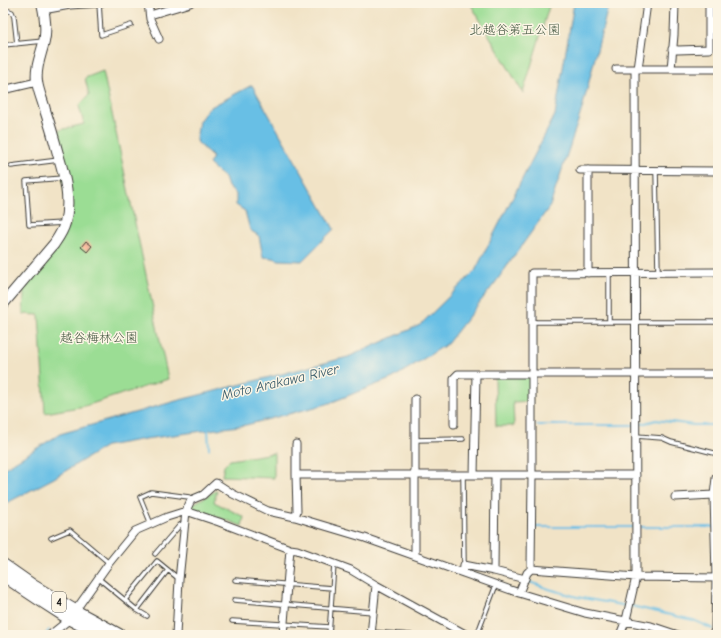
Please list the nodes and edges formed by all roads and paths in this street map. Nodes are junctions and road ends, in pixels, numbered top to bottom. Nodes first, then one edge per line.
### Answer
1 (100, 3) edge
2 (148, 3) edge
3 (190, 3) edge
4 (647, 3) edge
5 (675, 3) edge
6 (709, 3) edge
7 (42, 6) edge
8 (3, 9) edge
9 (150, 15) junction
10 (131, 25) dead end
11 (159, 39) dead end
12 (44, 41) junction
13 (17, 44) junction
14 (3, 46) edge
15 (672, 49) junction
16 (616, 69) dead end
17 (637, 69) junction
18 (670, 69) junction
19 (718, 69) edge
20 (37, 82) junction
21 (3, 90) edge
22 (60, 160) junction
23 (11, 166) dead end
24 (636, 170) junction
25 (656, 170) junction
26 (718, 171) edge
27 (65, 178) junction
28 (65, 223) junction
29 (588, 272) junction
30 (609, 272) junction
31 (636, 272) junction
32 (658, 272) junction
33 (718, 272) edge
34 (3, 304) edge
35 (532, 322) junction
36 (609, 322) junction
37 (636, 322) junction
38 (718, 322) edge
39 (476, 374) junction
40 (532, 374) junction
41 (636, 374) junction
42 (718, 374) edge
43 (415, 399) dead end
44 (454, 424) dead end
45 (636, 436) junction
46 (464, 439) dead end
47 (415, 440) junction
48 (296, 444) dead end
49 (718, 454) edge
50 (296, 475) junction
51 (415, 475) junction
52 (463, 475) junction
53 (474, 475) junction
54 (495, 475) junction
55 (532, 475) junction
56 (636, 475) junction
57 (718, 478) edge
58 (714, 496) junction
59 (675, 497) dead end
60 (191, 500) junction
61 (186, 511) junction
62 (295, 517) junction
63 (185, 522) junction
64 (151, 524) junction
65 (50, 538) dead end
66 (290, 549) junction
67 (155, 554) dead end
68 (415, 555) junction
69 (109, 563) junction
70 (334, 564) junction
71 (3, 565) edge
72 (464, 569) junction
73 (531, 569) junction
74 (168, 570) junction
75 (494, 571) junction
76 (3, 575) edge
77 (636, 577) junction
78 (98, 578) junction
79 (717, 578) edge
80 (524, 579) junction
81 (179, 580) junction
82 (235, 580) dead end
83 (287, 584) junction
84 (376, 585) junction
85 (496, 585) junction
86 (332, 588) junction
87 (519, 593) junction
88 (125, 600) junction
89 (234, 600) dead end
90 (285, 604) junction
91 (331, 608) junction
92 (137, 610) junction
93 (373, 612) junction
94 (73, 615) junction
95 (147, 616) dead end
96 (232, 620) dead end
97 (626, 620) junction
98 (284, 624) junction
99 (329, 627) junction
100 (371, 633) edge
101 (50, 635) edge
102 (101, 635) edge
103 (119, 635) edge
104 (176, 635) edge
105 (283, 635) edge
106 (329, 635) edge
107 (411, 635) edge
108 (467, 635) edge
109 (477, 635) edge
110 (620, 635) edge
111 (678, 635) edge
112 (713, 635) edge

1 - 7 street
1 - 10 lane
2 - 9 street
3 - 9 street
4 - 17 street
5 - 15 street
6 - 15 street
7 - 12 main road
8 - 13 lane
9 - 11 street
12 - 13 lane
12 - 20 main road
13 - 14 lane
15 - 18 street
16 - 17 street
17 - 18 street
17 - 24 street
18 - 19 street
20 - 21 street
20 - 22 main road
22 - 23 lane
22 - 27 main road
24 - 25 street
24 - 29 street
24 - 31 street
25 - 26 street
25 - 32 lane
27 - 28 main road
27 - 28 lane
28 - 34 main road
29 - 30 street
29 - 35 street
30 - 31 street
30 - 36 lane
31 - 32 street
31 - 37 street
32 - 33 street
35 - 36 lane
35 - 40 street
36 - 37 lane
37 - 38 lane
37 - 41 street
39 - 40 street
39 - 44 street
39 - 53 street
40 - 41 street
40 - 55 street
41 - 42 street
41 - 45 street
43 - 47 street
45 - 49 lane
45 - 56 street
46 - 47 lane
47 - 51 street
48 - 50 street
50 - 51 street
50 - 62 street
51 - 52 street
51 - 68 street
52 - 53 street
52 - 72 lane
53 - 54 street
54 - 55 street
54 - 75 street
55 - 56 street
55 - 73 street
56 - 77 street
57 - 58 street
58 - 59 street
58 - 79 street
60 - 61 street
60 - 62 street
60 - 64 lane
61 - 63 street
61 - 64 street
61 - 66 street
62 - 68 street
63 - 67 lane
63 - 81 street
64 - 69 street
65 - 69 lane
66 - 70 street
66 - 83 street
68 - 72 street
69 - 78 street
70 - 84 street
70 - 86 lane
71 - 94 highway, 4
72 - 75 street
72 - 85 street
73 - 77 street
73 - 80 street
74 - 81 lane
74 - 88 lane
74 - 92 lane
75 - 80 street
76 - 94 highway, 4
77 - 79 street
77 - 97 street
78 - 88 lane
78 - 94 street
79 - 112 street
80 - 87 street
81 - 104 street
82 - 83 lane
83 - 86 lane
83 - 90 street
84 - 93 street
84 - 108 street
85 - 87 street
85 - 109 lane
86 - 91 lane
87 - 97 street
88 - 92 lane
89 - 90 lane
90 - 91 lane
90 - 98 street
91 - 93 lane
91 - 99 lane
92 - 95 lane
93 - 100 street
94 - 101 street
94 - 102 highway, 4
94 - 103 highway, 4
96 - 98 lane
97 - 110 street
97 - 111 street
98 - 99 lane
98 - 105 street
99 - 106 lane
100 - 107 lane

